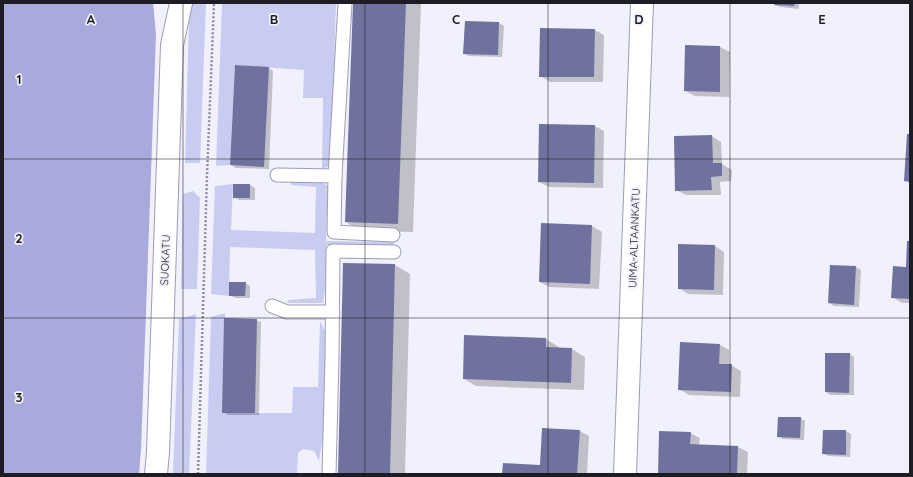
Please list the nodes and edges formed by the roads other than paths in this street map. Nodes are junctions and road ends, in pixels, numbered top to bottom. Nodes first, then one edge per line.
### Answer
1 (167, 3) edge
2 (181, 3) edge
3 (345, 3) edge
4 (642, 3) edge
5 (172, 46) junction
6 (277, 175) dead end
7 (335, 176) junction
8 (393, 235) dead end
9 (394, 252) dead end
10 (272, 306) dead end
11 (333, 312) junction
12 (156, 474) edge
13 (329, 474) edge
14 (625, 474) edge

1 - 5 street, SUOKATU
2 - 5 street, SUOKATU
3 - 7 lane
4 - 14 street, UIMA-ALTAANKATU
5 - 12 street, SUOKATU
6 - 7 lane
7 - 8 lane
9 - 11 lane
10 - 11 lane
11 - 13 lane

